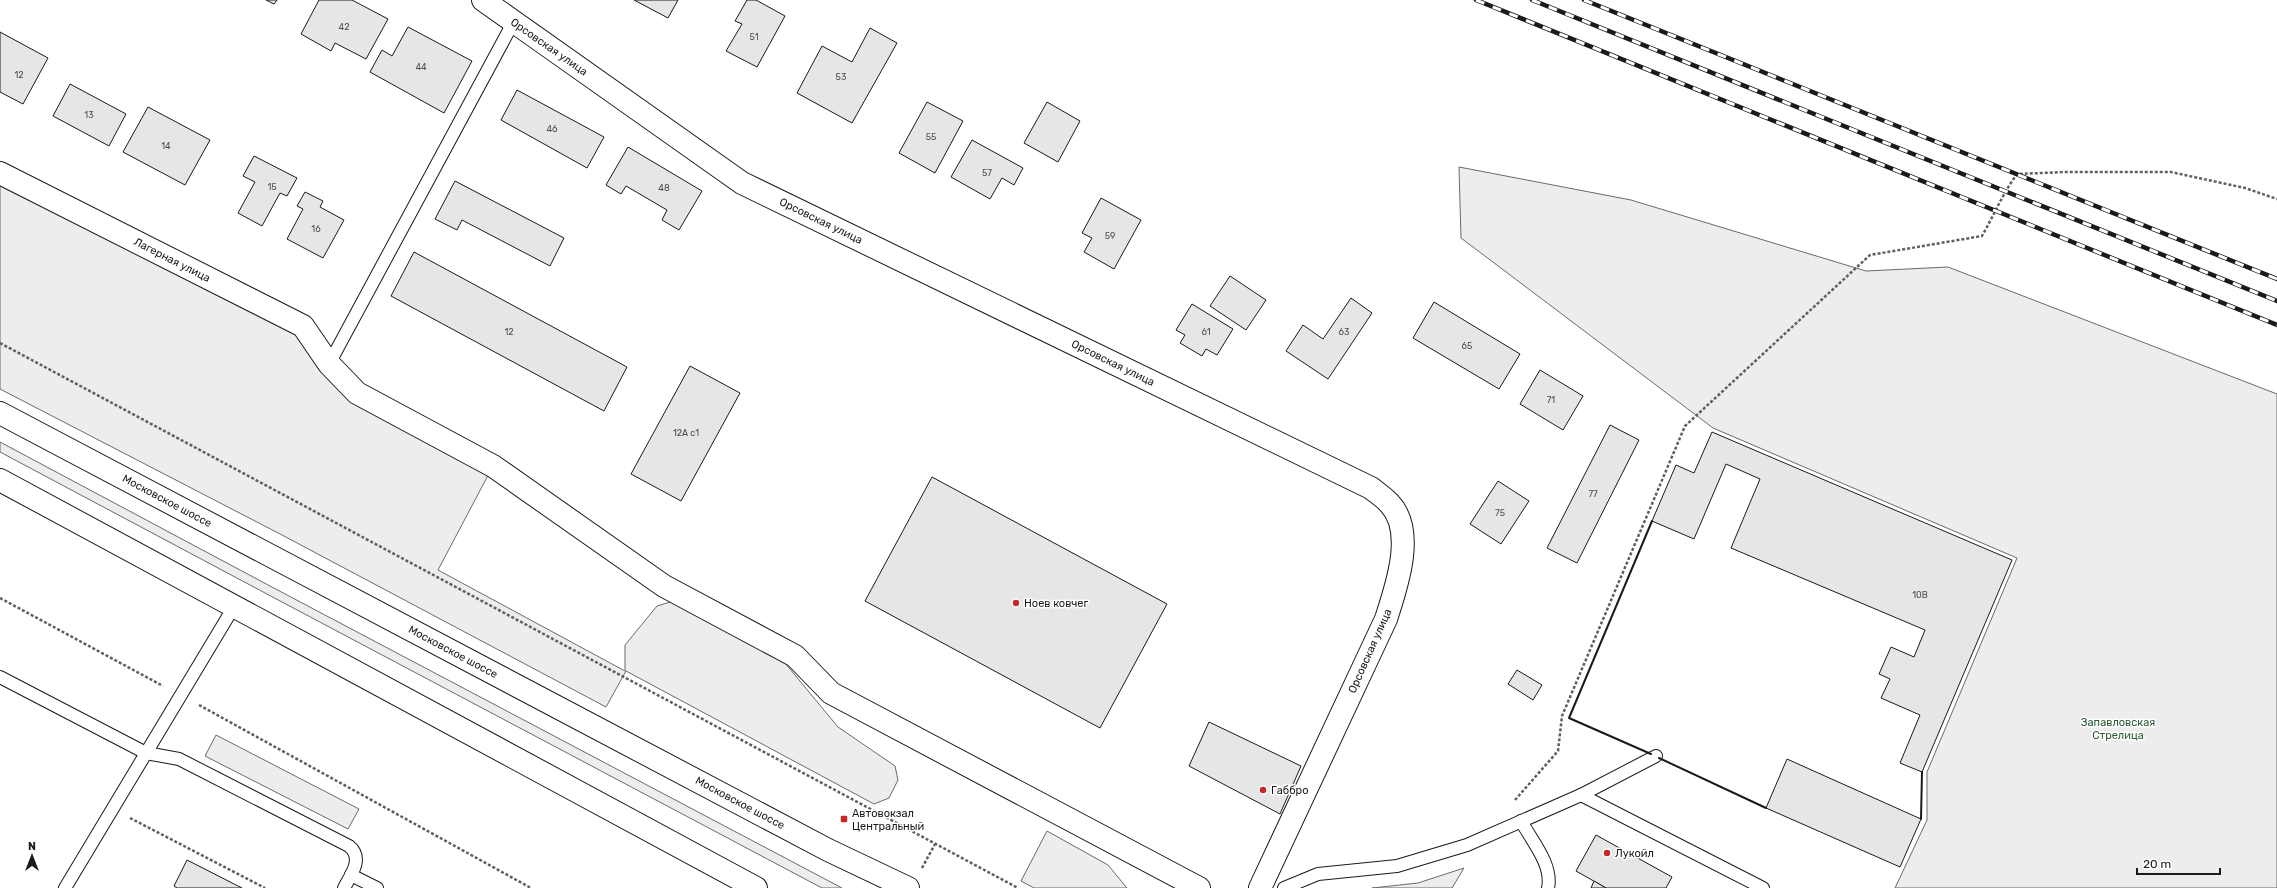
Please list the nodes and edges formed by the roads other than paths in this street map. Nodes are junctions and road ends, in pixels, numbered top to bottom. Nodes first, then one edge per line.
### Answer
1 (483, 0) edge
2 (514, 22) junction
3 (0, 173) edge
4 (329, 364) junction
5 (0, 413) edge
6 (0, 480) edge
7 (235, 605) junction
8 (0, 678) edge
9 (146, 753) junction
10 (1656, 756) dead end
11 (1581, 795) junction
12 (1521, 822) junction
13 (351, 875) junction
14 (65, 888) edge
15 (344, 888) edge
16 (377, 888) edge
17 (756, 888) edge
18 (908, 888) edge
19 (1199, 888) edge
20 (1260, 888) edge
21 (1284, 888) edge
22 (1548, 888) edge
23 (1763, 888) edge

1 - 2 street, Орсовская улица
2 - 4 lane
2 - 20 street, Орсовская улица
3 - 4 street, Лагерная улица
4 - 19 street, Лагерная улица
5 - 18 street, Московское шоссе
6 - 7 street
7 - 9 lane
7 - 17 street
8 - 9 lane
9 - 13 lane
9 - 14 lane
10 - 11 lane
11 - 12 lane
11 - 23 lane
12 - 21 lane
12 - 22 lane
13 - 15 lane
13 - 16 lane

